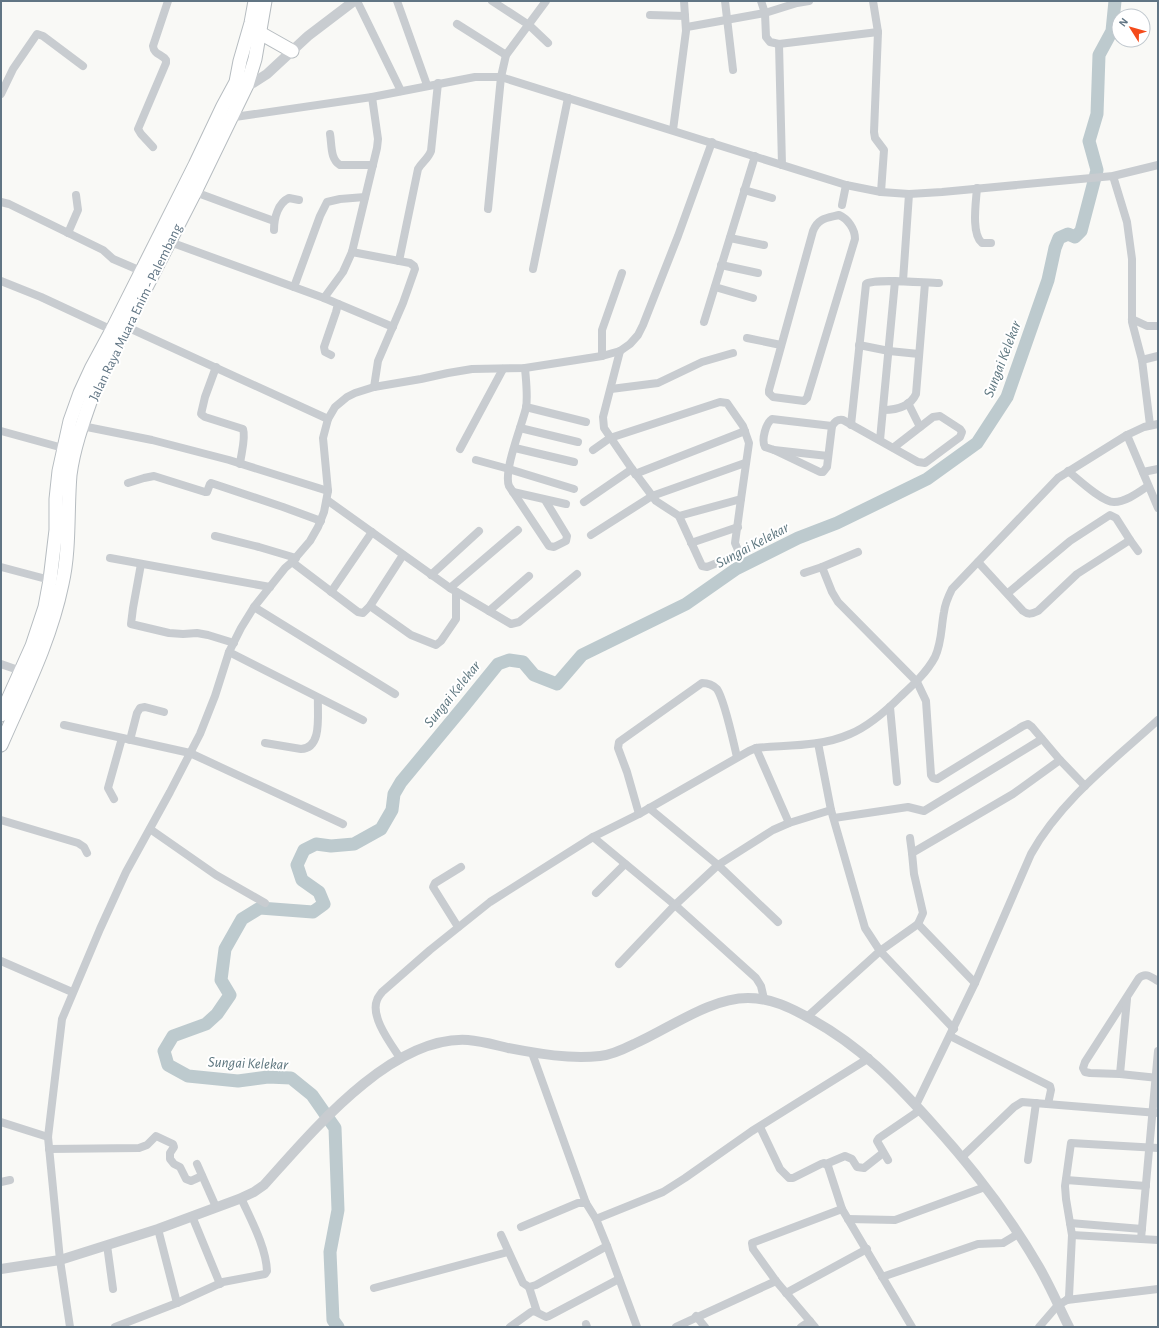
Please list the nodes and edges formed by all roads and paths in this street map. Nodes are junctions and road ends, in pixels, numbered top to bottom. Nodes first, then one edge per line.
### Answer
1 (168, 1) edge
2 (255, 1) edge
3 (265, 1) edge
4 (354, 1) edge
5 (357, 1) edge
6 (397, 1) edge
7 (492, 1) edge
8 (546, 1) edge
9 (684, 1) edge
10 (725, 1) edge
11 (761, 1) edge
12 (809, 1) edge
13 (874, 1) edge
14 (797, 2) edge
15 (765, 13) junction
16 (650, 15) dead end
17 (685, 16) junction
18 (728, 19) junction
19 (457, 24) dead end
20 (529, 25) junction
21 (686, 27) junction
22 (255, 30) junction
23 (878, 32) junction
24 (548, 43) dead end
25 (780, 44) junction
26 (292, 51) junction
27 (506, 54) junction
28 (83, 66) dead end
29 (733, 70) dead end
30 (501, 77) junction
31 (438, 83) junction
32 (242, 84) junction
33 (427, 85) junction
34 (401, 91) junction
35 (1, 94) edge
36 (372, 97) junction
37 (568, 98) junction
38 (217, 117) junction
39 (231, 119) junction
40 (673, 130) junction
41 (330, 134) dead end
42 (712, 142) junction
43 (153, 147) dead end
44 (755, 156) junction
45 (373, 165) junction
46 (782, 165) junction
47 (1158, 165) edge
48 (1110, 176) junction
49 (194, 185) junction
50 (846, 185) junction
51 (977, 188) junction
52 (744, 190) junction
53 (881, 192) junction
54 (909, 194) junction
55 (76, 195) dead end
56 (365, 197) junction
57 (772, 198) dead end
58 (299, 200) dead end
59 (1, 202) edge
60 (488, 209) dead end
61 (840, 210) junction
62 (274, 221) junction
63 (274, 230) dead end
64 (68, 233) junction
65 (730, 238) junction
66 (170, 242) junction
67 (991, 243) dead end
68 (764, 246) dead end
69 (352, 252) junction
70 (399, 261) junction
71 (721, 265) junction
72 (533, 269) dead end
73 (141, 271) junction
74 (622, 273) dead end
75 (758, 273) dead end
76 (1, 281) edge
77 (899, 281) junction
78 (925, 283) junction
79 (939, 283) dead end
80 (294, 287) junction
81 (714, 287) junction
82 (324, 298) junction
83 (753, 298) dead end
84 (338, 304) junction
85 (1132, 319) junction
86 (704, 322) dead end
87 (1158, 326) edge
88 (127, 327) junction
89 (393, 327) junction
90 (112, 330) junction
91 (747, 338) dead end
92 (781, 345) junction
93 (859, 345) junction
94 (620, 351) junction
95 (889, 351) junction
96 (733, 353) dead end
97 (919, 354) junction
98 (331, 355) dead end
99 (602, 356) junction
100 (1158, 356) edge
101 (1142, 360) junction
102 (216, 367) junction
103 (525, 368) junction
104 (503, 369) junction
105 (374, 387) junction
106 (611, 389) junction
107 (908, 404) junction
108 (526, 408) junction
109 (883, 410) junction
110 (328, 419) junction
111 (586, 422) dead end
112 (851, 424) junction
113 (1154, 425) edge
114 (82, 426) junction
115 (832, 426) junction
116 (920, 427) junction
117 (520, 428) junction
118 (1, 431) edge
119 (745, 432) junction
120 (1127, 435) junction
121 (610, 438) junction
122 (880, 440) junction
123 (578, 442) dead end
124 (63, 448) junction
125 (514, 448) junction
126 (893, 448) junction
127 (460, 449) dead end
128 (593, 450) dead end
129 (774, 450) junction
130 (828, 456) junction
131 (476, 460) dead end
132 (574, 462) dead end
133 (745, 463) junction
134 (240, 464) junction
135 (509, 469) junction
136 (1158, 469) edge
137 (1068, 471) junction
138 (633, 472) junction
139 (1143, 472) junction
140 (128, 483) dead end
141 (1148, 486) junction
142 (574, 489) dead end
143 (328, 491) junction
144 (513, 492) junction
145 (652, 496) junction
146 (742, 499) junction
147 (327, 500) junction
148 (545, 500) junction
149 (584, 502) dead end
150 (566, 504) dead end
151 (1158, 508) edge
152 (679, 516) junction
153 (321, 521) junction
154 (738, 527) junction
155 (518, 530) dead end
156 (479, 531) dead end
157 (372, 532) junction
158 (591, 535) dead end
159 (215, 536) dead end
160 (1130, 540) junction
161 (691, 543) junction
162 (1138, 551) dead end
163 (858, 552) dead end
164 (403, 555) junction
165 (110, 558) dead end
166 (294, 560) junction
167 (978, 562) junction
168 (141, 564) junction
169 (1, 567) edge
170 (822, 567) junction
171 (804, 573) dead end
172 (577, 574) dead end
173 (431, 575) junction
174 (529, 576) dead end
175 (50, 580) junction
176 (270, 587) junction
177 (453, 590) junction
178 (331, 592) junction
179 (1008, 593) junction
180 (370, 606) junction
181 (254, 607) junction
182 (489, 611) junction
183 (234, 643) junction
184 (229, 652) junction
185 (1, 664) edge
186 (21, 671) junction
187 (917, 682) junction
188 (395, 694) dead end
189 (318, 698) junction
190 (890, 707) junction
191 (164, 712) dead end
192 (1, 715) edge
193 (362, 720) dead end
194 (1158, 720) edge
195 (64, 725) dead end
196 (126, 739) junction
197 (1042, 739) junction
198 (265, 743) dead end
199 (818, 743) junction
200 (1, 746) edge
201 (756, 748) junction
202 (190, 753) junction
203 (737, 757) junction
204 (1060, 760) junction
205 (897, 782) dead end
206 (1085, 786) junction
207 (114, 799) dead end
208 (649, 808) junction
209 (639, 814) junction
210 (832, 814) junction
211 (1, 820) edge
212 (789, 823) junction
213 (342, 824) dead end
214 (150, 829) junction
215 (593, 837) junction
216 (910, 838) dead end
217 (87, 853) dead end
218 (912, 853) junction
219 (625, 864) junction
220 (718, 865) junction
221 (461, 867) dead end
222 (596, 893) dead end
223 (265, 903) dead end
224 (675, 905) junction
225 (778, 922) dead end
226 (918, 924) junction
227 (458, 928) junction
228 (880, 951) junction
229 (1, 961) edge
230 (619, 964) dead end
231 (1158, 981) edge
232 (976, 983) junction
233 (72, 992) junction
234 (1127, 997) junction
235 (764, 999) junction
236 (807, 1016) junction
237 (952, 1032) junction
238 (1158, 1051) edge
239 (532, 1053) junction
240 (400, 1058) junction
241 (869, 1058) junction
242 (1120, 1074) junction
243 (1157, 1078) edge
244 (1036, 1102) junction
245 (1048, 1104) junction
246 (918, 1108) junction
247 (1155, 1112) edge
248 (1, 1122) edge
249 (760, 1126) junction
250 (48, 1137) junction
251 (1149, 1148) junction
252 (1158, 1148) edge
253 (49, 1149) junction
254 (883, 1153) junction
255 (962, 1157) junction
256 (888, 1160) dead end
257 (1028, 1160) dead end
258 (197, 1164) dead end
259 (826, 1164) junction
260 (202, 1176) junction
261 (10, 1180) dead end
262 (1066, 1180) junction
263 (1, 1182) edge
264 (1146, 1186) junction
265 (985, 1187) junction
266 (241, 1198) junction
267 (586, 1203) junction
268 (216, 1207) junction
269 (842, 1209) junction
270 (192, 1216) junction
271 (596, 1219) junction
272 (848, 1219) junction
273 (1070, 1223) junction
274 (521, 1226) dead end
275 (158, 1229) junction
276 (1142, 1229) junction
277 (1018, 1234) junction
278 (501, 1235) dead end
279 (1072, 1235) junction
280 (1141, 1239) junction
281 (1158, 1240) edge
282 (107, 1246) junction
283 (607, 1246) junction
284 (867, 1250) junction
285 (508, 1252) junction
286 (60, 1260) junction
287 (1, 1270) edge
288 (882, 1277) junction
289 (619, 1279) junction
290 (776, 1281) junction
291 (220, 1284) junction
292 (529, 1287) junction
293 (374, 1288) dead end
294 (113, 1289) dead end
295 (1158, 1289) edge
296 (786, 1293) junction
297 (177, 1303) junction
298 (1063, 1303) junction
299 (537, 1312) junction
300 (696, 1316) junction
301 (812, 1324) edge
302 (70, 1327) edge
303 (115, 1327) edge
304 (510, 1327) edge
305 (637, 1327) edge
306 (676, 1327) edge
307 (705, 1327) edge
308 (800, 1327) edge
309 (912, 1327) edge
310 (1039, 1327) edge
311 (1069, 1327) edge

1 - 43 street
2 - 22 main road, Jalan Raya Muara Enim - Palembang
3 - 22 main road, Jalan Raya Muara Enim - Palembang
4 - 26 street
5 - 34 street
6 - 33 street
7 - 20 street
8 - 20 street
9 - 17 street
10 - 18 street
11 - 15 street
12 - 14 street
13 - 23 street
14 - 15 street
15 - 18 street
15 - 25 street
16 - 17 street
17 - 21 street
18 - 21 street
18 - 29 street
19 - 27 street
20 - 24 street
20 - 27 street
21 - 40 street
22 - 26 main road
22 - 32 main road, Jalan Raya Muara Enim - Palembang
23 - 25 street
23 - 53 street
25 - 46 street
26 - 32 street
27 - 30 street
28 - 35 street
30 - 31 street
30 - 37 street
30 - 60 street
31 - 33 street
31 - 70 street
32 - 38 main road, Jalan Raya Muara Enim - Palembang
32 - 39 main road, Jalan Raya Muara Enim - Palembang
33 - 34 street
34 - 36 street
36 - 39 street
36 - 45 street
37 - 40 street
37 - 72 street
38 - 39 street
38 - 49 main road, Jalan Raya Muara Enim - Palembang
39 - 49 main road, Jalan Raya Muara Enim - Palembang
40 - 42 street
41 - 45 street
42 - 44 street
42 - 94 street
44 - 46 street
44 - 52 street
45 - 56 street
46 - 50 street
47 - 48 street
48 - 51 street
48 - 85 street
49 - 62 street
49 - 66 main road, Jalan Raya Muara Enim - Palembang
49 - 73 main road, Jalan Raya Muara Enim - Palembang
50 - 53 street
50 - 61 street
51 - 54 street
51 - 67 street
52 - 57 street
52 - 65 street
53 - 54 street
54 - 77 street
55 - 64 street
56 - 69 street
56 - 80 street
58 - 62 street
59 - 64 street
61 - 92 street
61 - 92 street
62 - 63 street
64 - 73 street
65 - 68 street
65 - 71 street
66 - 80 street
66 - 88 main road, Jalan Raya Muara Enim - Palembang
69 - 70 street
69 - 82 street
70 - 89 street
71 - 75 street
71 - 81 street
73 - 90 main road, Jalan Raya Muara Enim - Palembang
74 - 99 street
76 - 90 street
77 - 78 street
77 - 93 street
77 - 95 street
78 - 79 street
78 - 97 street
80 - 82 street
81 - 83 street
81 - 86 street
82 - 84 street
84 - 89 street
84 - 98 street
85 - 87 street
85 - 101 street
88 - 102 street
88 - 114 main road, Jalan Raya Muara Enim - Palembang
89 - 105 street
90 - 124 main road, Jalan Raya Muara Enim - Palembang
91 - 92 street
93 - 95 street
93 - 112 street
94 - 99 street
94 - 106 street
95 - 97 street
95 - 109 street
96 - 106 street
97 - 107 street
99 - 103 street
100 - 101 street
101 - 113 street
102 - 110 street
102 - 134 street
103 - 104 street
103 - 108 street
104 - 105 street
104 - 127 street
105 - 110 street
106 - 121 street
107 - 109 street
107 - 116 street
108 - 111 street
108 - 117 street
109 - 122 street
110 - 143 street
112 - 115 street
112 - 122 street
113 - 120 street
114 - 134 street
114 - 200 main road, Jalan Raya Muara Enim - Palembang
115 - 129 street
115 - 130 street
116 - 126 street
116 - 126 street
117 - 123 street
117 - 125 street
118 - 124 street
119 - 121 street
119 - 133 street
119 - 138 street
120 - 137 street
120 - 139 street
121 - 128 street
121 - 138 street
122 - 126 street
124 - 175 main road, Jalan Raya Muara Enim - Palembang
125 - 132 street
125 - 135 street
129 - 130 street
129 - 130 street
131 - 135 street
133 - 145 street
133 - 146 street
134 - 143 street
135 - 142 street
135 - 144 street
136 - 139 street
137 - 141 street
137 - 167 street
138 - 145 street
138 - 149 street
139 - 141 street
140 - 153 street
141 - 151 street
143 - 147 street
144 - 148 street
144 - 148 street
145 - 152 street
145 - 158 street
146 - 152 street
146 - 154 street
147 - 153 street
147 - 157 street
148 - 150 street
152 - 161 street
153 - 166 street
154 - 161 street
154 - 161 street
155 - 177 street
156 - 173 street
157 - 164 street
157 - 178 street
159 - 166 street
160 - 162 street
160 - 179 street
160 - 179 street
163 - 170 street
164 - 173 street
164 - 180 street
165 - 168 street
166 - 176 street
166 - 178 street
167 - 179 street
167 - 187 street
168 - 176 street
168 - 183 street
169 - 175 street
170 - 171 street
170 - 187 street
172 - 182 street
173 - 177 street
174 - 182 street
175 - 186 main road, Jalan Raya Muara Enim - Palembang
176 - 181 street
177 - 180 street
177 - 182 street
178 - 180 street
181 - 183 street
181 - 188 street
183 - 184 street
184 - 189 street
184 - 202 street
185 - 186 street
186 - 192 main road, Jalan Raya Muara Enim - Palembang
187 - 190 street
187 - 197 street
189 - 193 street
189 - 198 street
190 - 199 street
190 - 205 street
191 - 196 street
194 - 206 street
195 - 196 street
196 - 202 street
196 - 207 street
197 - 204 street
197 - 210 street
199 - 201 street
199 - 210 street
201 - 203 street
201 - 212 street
202 - 213 street
202 - 214 street
203 - 208 street
203 - 209 street
204 - 206 street
204 - 218 street
206 - 232 street
208 - 209 street
208 - 220 street
209 - 215 street
210 - 212 street
210 - 228 street
211 - 217 street
212 - 220 street
214 - 223 street
214 - 233 street
215 - 219 street
215 - 227 street
216 - 218 street
218 - 226 street
219 - 222 street
219 - 224 street
220 - 224 street
220 - 225 street
221 - 227 street
224 - 230 street
224 - 235 street
226 - 228 street
226 - 232 street
227 - 240 street
228 - 236 street
228 - 237 street
229 - 233 street
231 - 234 street
232 - 237 street
233 - 250 street
234 - 242 street
234 - 242 street
235 - 236 street
235 - 239 street
236 - 241 street
237 - 245 street
237 - 246 street
238 - 243 street
239 - 240 street
239 - 267 street
240 - 266 street
241 - 246 street
241 - 249 street
242 - 243 street
243 - 247 street
244 - 245 street
244 - 255 street
244 - 257 street
245 - 247 street
246 - 254 street
246 - 255 street
247 - 251 street
248 - 250 street
249 - 259 street
249 - 271 street
250 - 253 street
251 - 252 street
251 - 262 street
251 - 264 street
253 - 260 street
253 - 286 street
254 - 256 street
254 - 259 street
255 - 265 street
258 - 260 street
259 - 269 street
260 - 268 street
261 - 263 street
262 - 264 street
262 - 273 street
264 - 276 street
265 - 272 street
265 - 277 street
266 - 268 street
266 - 291 street
267 - 271 street
267 - 274 street
268 - 270 street
269 - 272 street
269 - 290 street
270 - 275 street
270 - 291 street
271 - 283 street
272 - 284 street
273 - 276 street
273 - 279 street
275 - 282 street
275 - 297 street
276 - 280 street
277 - 288 street
277 - 298 street
278 - 285 street
279 - 280 street
279 - 298 street
280 - 281 street
282 - 286 street
282 - 294 street
283 - 289 street
283 - 292 street
284 - 288 street
284 - 296 street
285 - 292 street
285 - 293 street
286 - 287 street
286 - 302 street
288 - 309 street
289 - 299 street
289 - 305 street
290 - 296 street
290 - 300 street
291 - 297 street
292 - 299 street
295 - 298 street
296 - 301 street
297 - 303 street
298 - 310 street
298 - 311 street
299 - 304 street
300 - 306 street
300 - 307 street
301 - 308 street

